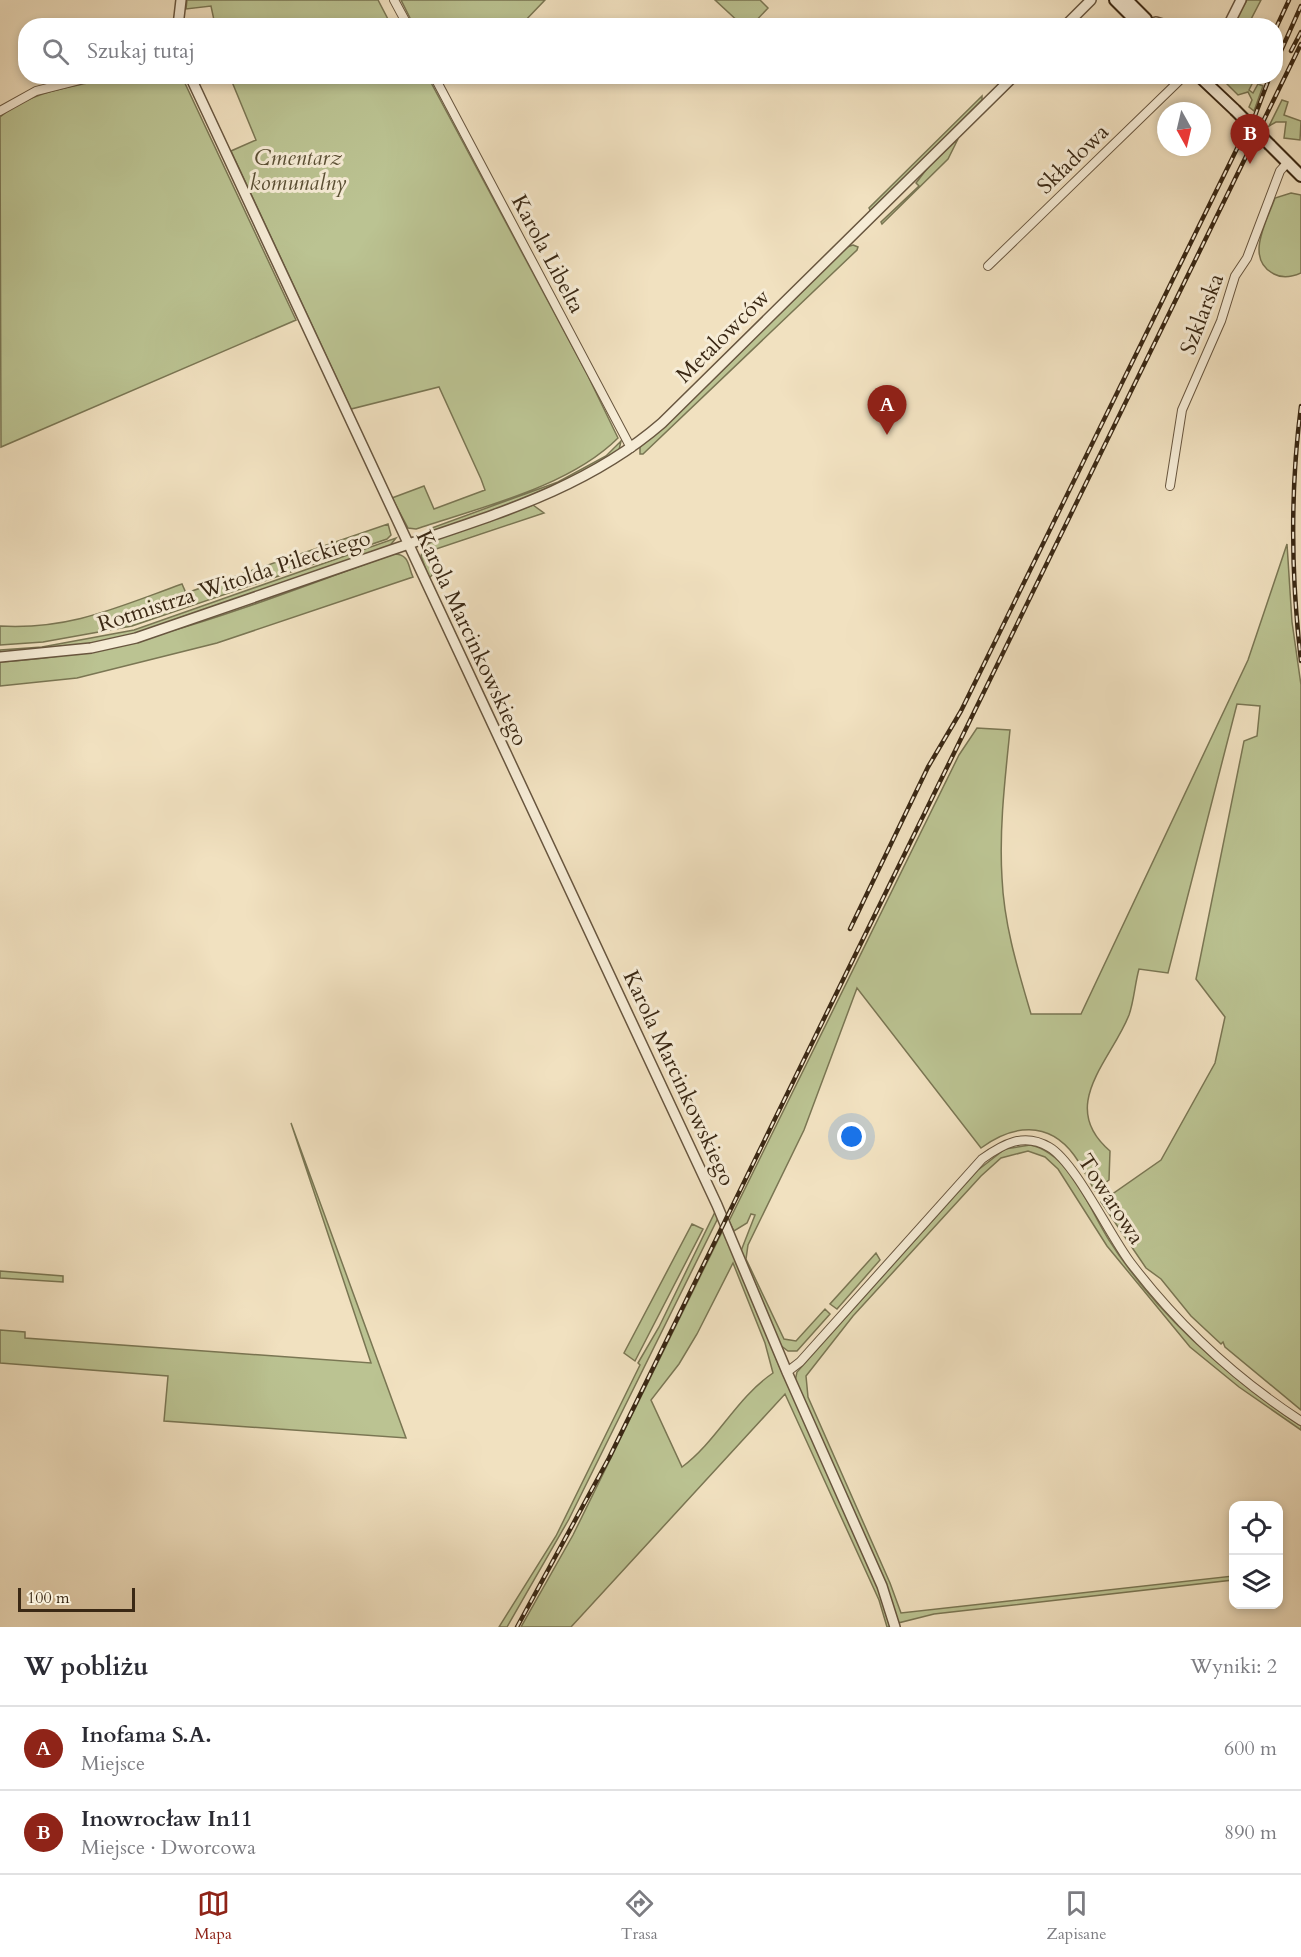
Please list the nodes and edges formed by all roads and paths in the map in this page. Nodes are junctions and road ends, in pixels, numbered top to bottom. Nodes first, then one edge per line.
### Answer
1 (181, 0) edge
2 (394, 0) edge
3 (1090, 0) edge
4 (1115, 0) edge
5 (1127, 0) edge
6 (1241, 0) edge
7 (179, 18) edge
8 (404, 18) edge
9 (1073, 18) edge
10 (1133, 18) edge
11 (1145, 18) edge
12 (1232, 18) edge
13 (63, 84) edge
14 (194, 84) edge
15 (438, 84) edge
16 (1006, 84) edge
17 (1176, 84) edge
18 (1207, 84) edge
19 (0, 111) edge
20 (1288, 162) junction
21 (1301, 176) edge
22 (988, 266) dead end
23 (631, 448) junction
24 (1170, 486) dead end
25 (407, 545) junction
26 (0, 657) edge
27 (787, 1372) junction
28 (1301, 1420) edge
29 (895, 1627) edge

1 - 7 street
2 - 8 street
3 - 9 street
4 - 10 main road
5 - 11 main road
6 - 12 street
13 - 19 street
14 - 25 street, Karola Marcinkowskiego
15 - 23 street, Karola Libelta
16 - 23 street, Metalowców
17 - 22 street, Składowa
18 - 20 main road, bridge
20 - 21 main road
20 - 24 street, Szklarska
23 - 25 street, Metalowców
25 - 26 street, Rotmistrza Witolda Pileckiego
25 - 27 street, Karola Marcinkowskiego
27 - 28 street, Towarowa
27 - 29 street, Karola Marcinkowskiego

